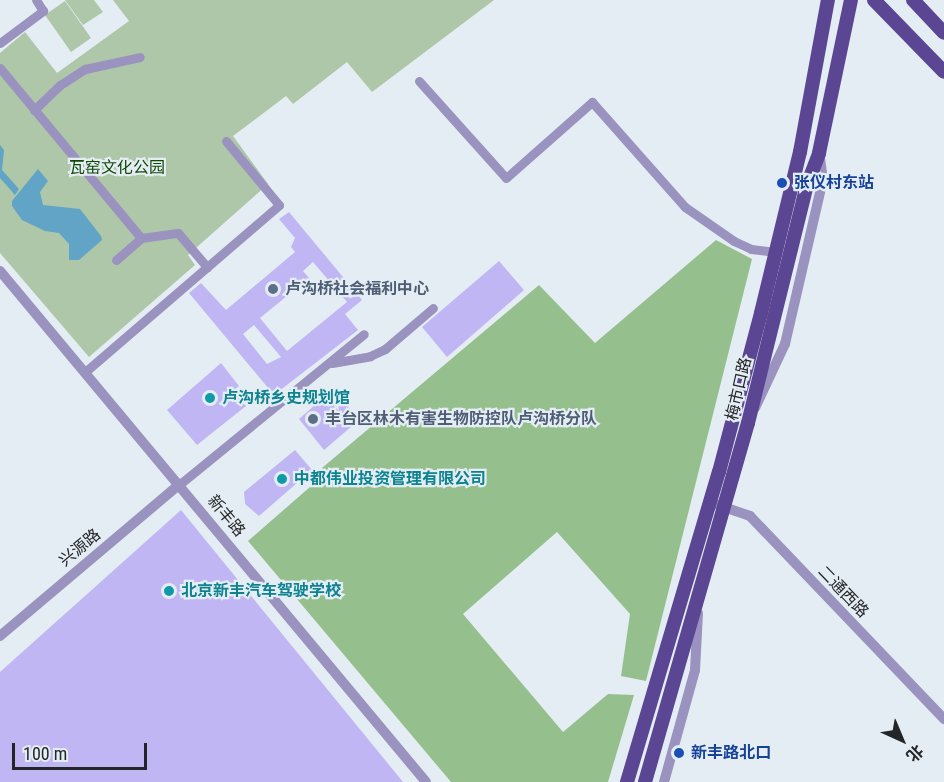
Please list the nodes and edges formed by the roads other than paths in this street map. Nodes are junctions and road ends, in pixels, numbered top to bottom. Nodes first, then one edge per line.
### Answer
1 (36, 0) edge
2 (828, 0) edge
3 (851, 0) edge
4 (874, 0) edge
5 (913, 0) edge
6 (944, 33) edge
7 (0, 44) edge
8 (140, 57) dead end
9 (0, 68) edge
10 (944, 72) edge
11 (419, 81) dead end
12 (34, 110) junction
13 (226, 141) dead end
14 (141, 238) junction
15 (774, 252) junction
16 (117, 260) dead end
17 (207, 267) junction
18 (0, 270) edge
19 (433, 308) dead end
20 (364, 334) dead end
21 (329, 363) junction
22 (85, 372) junction
23 (180, 484) junction
24 (711, 502) junction
25 (725, 507) junction
26 (699, 597) junction
27 (0, 636) edge
28 (943, 717) edge
29 (426, 782) edge
30 (627, 782) edge
31 (645, 782) edge
32 (664, 782) edge

1 - 7 street
2 - 15 main road, 梅市口路
3 - 25 main road, 梅市口路
4 - 10 main road
5 - 6 main road
8 - 12 street
9 - 12 street
11 - 15 street
12 - 14 street
13 - 17 street
14 - 16 street
14 - 17 street
15 - 24 main road, 梅市口路
17 - 22 street
18 - 22 street, 新丰路
19 - 21 street
20 - 21 street
21 - 23 street
22 - 23 street, 新丰路
23 - 27 street, 兴源路
23 - 29 street, 新丰路
24 - 25 street, 二通西路
24 - 30 main road, 梅市口路
25 - 26 main road, 梅市口路
25 - 28 street, 二通西路
26 - 31 main road, 梅市口路
26 - 32 street

